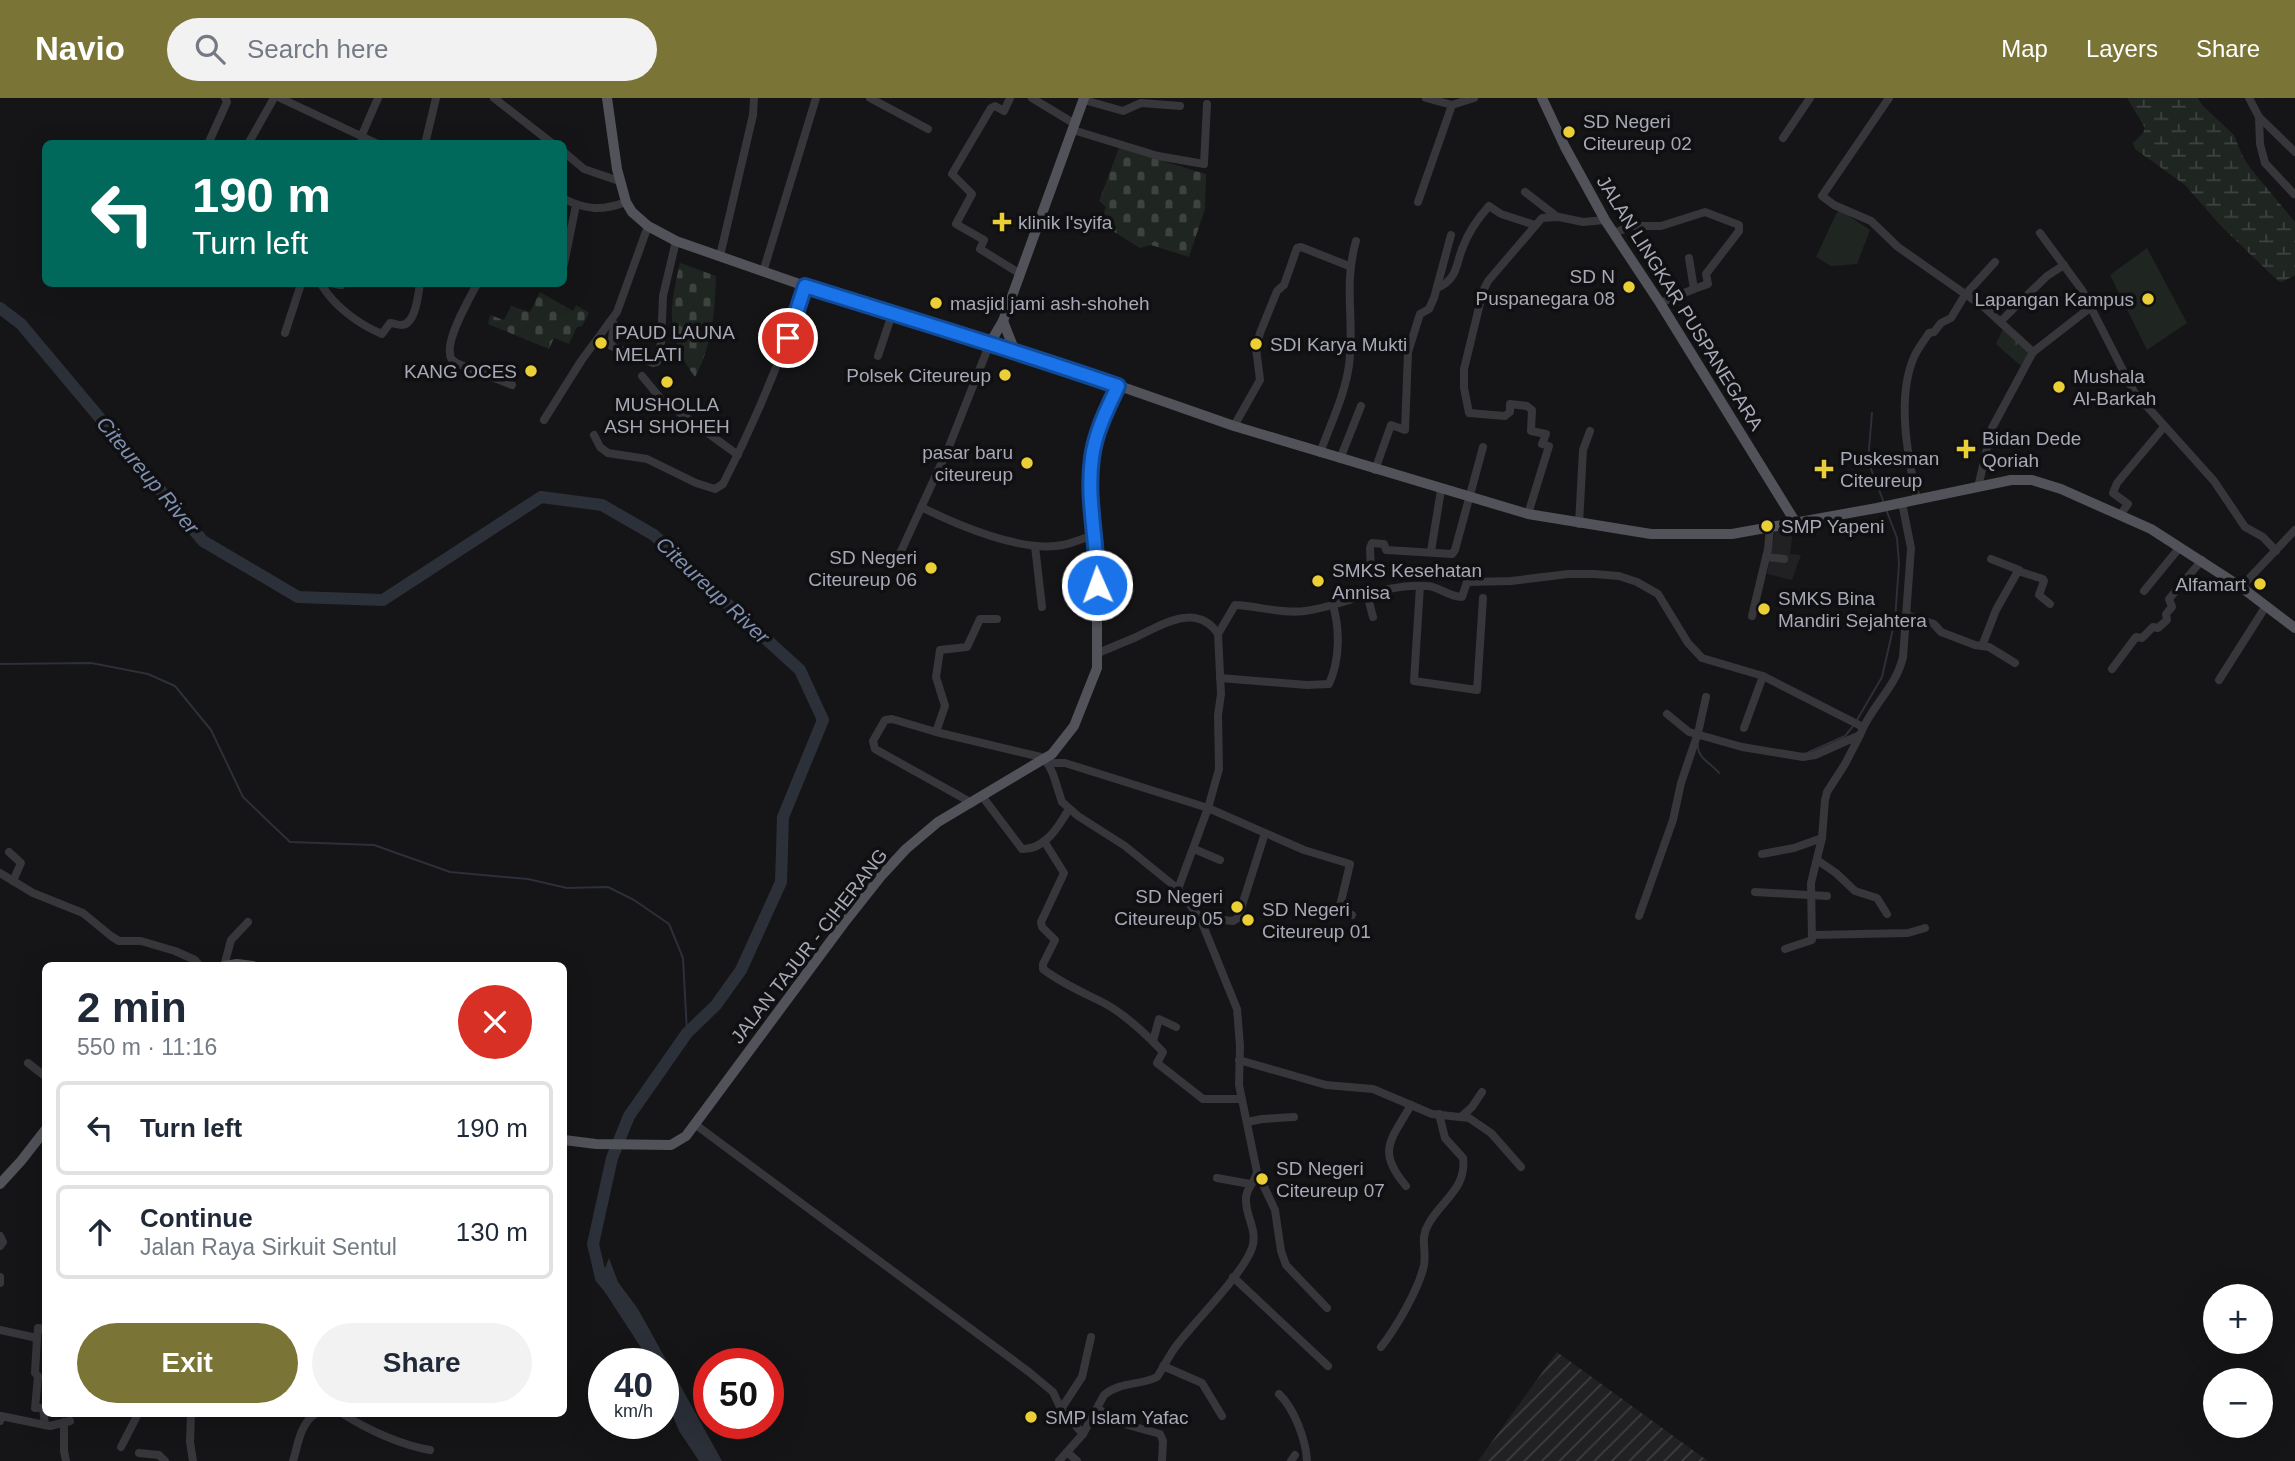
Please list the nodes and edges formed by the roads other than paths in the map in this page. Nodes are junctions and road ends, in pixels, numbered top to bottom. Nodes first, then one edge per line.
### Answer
1 (225, 98) edge
2 (274, 98) edge
3 (280, 98) edge
4 (378, 98) edge
5 (436, 98) edge
6 (494, 98) edge
7 (604, 98) edge
8 (754, 98) edge
9 (816, 98) edge
10 (870, 98) edge
11 (1010, 98) edge
12 (1032, 98) edge
13 (1426, 98) edge
14 (1474, 98) edge
15 (1542, 98) edge
16 (1810, 98) edge
17 (1889, 98) edge
18 (2249, 98) edge
19 (1084, 99) edge
20 (1043, 101) edge
21 (1207, 104) dead end
22 (1452, 105) junction
23 (1180, 106) dead end
24 (2259, 117) junction
25 (1074, 127) junction
26 (928, 129) dead end
27 (1783, 138) dead end
28 (362, 139) edge
29 (210, 140) edge
30 (250, 140) edge
31 (426, 140) edge
32 (548, 140) edge
33 (2295, 152) edge
34 (567, 154) edge
35 (619, 181) junction
36 (1525, 192) dead end
37 (2294, 194) edge
38 (567, 201) edge
39 (626, 202) junction
40 (1418, 202) dead end
41 (576, 205) junction
42 (1559, 217) junction
43 (1605, 220) junction
44 (1535, 225) junction
45 (648, 226) junction
46 (1614, 233) junction
47 (2040, 233) dead end
48 (1451, 235) dead end
49 (676, 241) junction
50 (1356, 241) dead end
51 (567, 249) edge
52 (720, 256) junction
53 (1689, 258) dead end
54 (1995, 261) dead end
55 (1349, 265) junction
56 (2064, 265) junction
57 (764, 272) junction
58 (1019, 273) junction
59 (805, 286) junction
60 (300, 287) edge
61 (323, 287) edge
62 (419, 287) edge
63 (476, 287) edge
64 (1437, 288) junction
65 (1694, 289) junction
66 (1965, 295) junction
67 (1660, 303) junction
68 (2091, 307) junction
69 (892, 314) junction
70 (1003, 321) junction
71 (2001, 321) junction
72 (609, 323) junction
73 (285, 333) dead end
74 (990, 343) junction
75 (1014, 349) junction
76 (2033, 352) junction
77 (878, 356) dead end
78 (642, 376) dead end
79 (512, 385) dead end
80 (1118, 386) junction
81 (1361, 406) dead end
82 (544, 420) dead end
83 (1234, 426) junction
84 (2164, 427) junction
85 (1590, 431) dead end
86 (594, 435) dead end
87 (1483, 447) dead end
88 (1320, 453) junction
89 (738, 454) junction
90 (1340, 459) junction
91 (1375, 470) junction
92 (1978, 487) junction
93 (1441, 489) junction
94 (1469, 498) junction
95 (1917, 500) junction
96 (1900, 503) junction
97 (922, 505) junction
98 (1528, 514) junction
99 (2120, 515) junction
100 (1796, 523) junction
101 (1579, 524) junction
102 (1770, 528) junction
103 (2295, 530) edge
104 (1094, 534) junction
105 (1035, 546) junction
106 (2180, 547) junction
107 (1431, 551) junction
108 (2276, 551) junction
109 (1766, 557) junction
110 (1784, 559) dead end
111 (1991, 559) dead end
112 (2202, 560) junction
113 (896, 562) dead end
114 (2020, 570) junction
115 (1371, 572) dead end
116 (1420, 586) junction
117 (2241, 587) junction
118 (2144, 591) dead end
119 (1124, 592) dead end
120 (1367, 594) junction
121 (1096, 597) junction
122 (1483, 598) dead end
123 (2050, 604) dead end
124 (1333, 605) junction
125 (2266, 606) junction
126 (1042, 607) dead end
127 (1907, 615) junction
128 (1373, 617) dead end
129 (1752, 617) dead end
130 (997, 619) dead end
131 (2295, 628) edge
132 (1218, 634) junction
133 (1982, 646) junction
134 (1098, 653) junction
135 (2015, 663) dead end
136 (2112, 669) dead end
137 (1763, 676) junction
138 (1220, 678) junction
139 (2219, 680) dead end
140 (1706, 697) dead end
141 (1667, 714) dead end
142 (1859, 727) junction
143 (1744, 728) dead end
144 (936, 732) junction
145 (1698, 733) junction
146 (1046, 760) junction
147 (982, 796) junction
148 (972, 803) junction
149 (1208, 808) junction
150 (1069, 809) junction
151 (1265, 833) junction
152 (1822, 838) junction
153 (1044, 841) junction
154 (1194, 849) junction
155 (9, 852) dead end
156 (1762, 854) dead end
157 (1220, 860) dead end
158 (1816, 860) junction
159 (0, 873) edge
160 (13, 881) junction
161 (1178, 889) junction
162 (1755, 892) dead end
163 (1811, 895) junction
164 (1827, 896) dead end
165 (1352, 915) dead end
166 (1887, 915) dead end
167 (1639, 916) dead end
168 (1200, 918) junction
169 (248, 922) dead end
170 (1925, 928) dead end
171 (1812, 935) junction
172 (1785, 949) dead end
173 (197, 962) edge
174 (225, 962) edge
175 (1176, 1027) dead end
176 (1153, 1041) junction
177 (1239, 1060) junction
178 (28, 1063) dead end
179 (42, 1074) edge
180 (1482, 1092) dead end
181 (1241, 1099) junction
182 (1412, 1105) junction
183 (1439, 1114) junction
184 (1462, 1116) junction
185 (1294, 1117) dead end
186 (1248, 1122) junction
187 (696, 1125) junction
188 (42, 1134) edge
189 (567, 1140) edge
190 (1521, 1167) dead end
191 (1257, 1172) junction
192 (1217, 1178) dead end
193 (0, 1184) edge
194 (1250, 1184) junction
195 (1406, 1186) dead end
196 (0, 1236) edge
197 (0, 1247) edge
198 (0, 1277) edge
199 (1233, 1277) junction
200 (0, 1283) edge
201 (1327, 1308) dead end
202 (42, 1328) edge
203 (0, 1330) edge
204 (1091, 1337) dead end
205 (37, 1338) junction
206 (1381, 1347) dead end
207 (1163, 1366) junction
208 (1328, 1366) dead end
209 (1279, 1394) dead end
210 (42, 1408) edge
211 (1061, 1409) junction
212 (1098, 1409) junction
213 (1222, 1416) dead end
214 (44, 1417) edge
215 (136, 1417) edge
216 (191, 1417) edge
217 (311, 1417) edge
218 (348, 1417) edge
219 (0, 1422) edge
220 (45, 1425) junction
221 (1083, 1434) junction
222 (121, 1447) dead end
223 (430, 1450) dead end
224 (1067, 1452) junction
225 (138, 1453) dead end
226 (66, 1461) edge
227 (165, 1461) edge
228 (193, 1461) edge
229 (293, 1461) edge
230 (1059, 1461) edge
231 (1077, 1461) edge
232 (1162, 1461) edge
233 (1307, 1461) edge

1 - 29 street
2 - 30 street
3 - 28 street
4 - 28 street
5 - 31 street
6 - 32 street
7 - 35 main road
8 - 52 street
9 - 57 street
10 - 26 street
11 - 58 street
12 - 20 street
13 - 22 street
14 - 22 street
15 - 43 main road, JALAN LINGKAR PUSPANEGARA
16 - 27 street
17 - 66 street
18 - 24 street
19 - 23 street
19 - 25 main road
20 - 25 street
21 - 25 street
22 - 40 street
24 - 33 street
24 - 37 street
25 - 58 main road
34 - 35 street
35 - 39 main road
36 - 42 street
38 - 41 street
39 - 41 street
39 - 45 main road
41 - 51 street
42 - 43 street
42 - 44 street
43 - 46 main road, JALAN LINGKAR PUSPANEGARA
44 - 64 street
44 - 98 street
45 - 49 main road
45 - 72 street
46 - 65 street
46 - 67 main road, JALAN LINGKAR PUSPANEGARA
47 - 56 street
48 - 64 street
49 - 52 main road
49 - 72 street
50 - 55 street
52 - 57 main road
53 - 65 street
54 - 66 street
55 - 83 street
55 - 88 street
56 - 68 street
56 - 71 street
57 - 59 main road
58 - 70 main road
59 - 69 main road
59 - 89 street
60 - 73 street
61 - 62 street
63 - 79 street
64 - 91 street
65 - 67 street
66 - 71 street
66 - 95 street
67 - 100 main road, JALAN LINGKAR PUSPANEGARA
68 - 76 street
68 - 84 street
69 - 74 main road
69 - 77 street
70 - 74 main road
70 - 75 main road
71 - 76 street
72 - 82 street
74 - 75 main road
74 - 97 street
75 - 80 main road
76 - 92 street
78 - 89 street
80 - 83 main road
80 - 104 main road, JALAN TAJUR - CIHERANG
81 - 90 street
83 - 88 main road
84 - 99 street
84 - 108 street
85 - 101 street
86 - 89 street
87 - 94 street
88 - 90 main road
90 - 91 main road
91 - 93 main road
92 - 95 main road
92 - 99 main road
93 - 94 main road
93 - 107 street
94 - 98 main road
94 - 107 street
95 - 96 main road
96 - 100 main road
96 - 127 street
97 - 104 street
97 - 105 street
97 - 113 street
98 - 101 main road
99 - 106 main road
100 - 102 main road
101 - 102 main road
102 - 109 street
103 - 108 street
104 - 105 street
104 - 121 main road, JALAN TAJUR - CIHERANG
105 - 126 street
106 - 112 main road
106 - 118 street
107 - 115 street
108 - 117 street
109 - 110 street
109 - 129 street
111 - 114 street
112 - 117 main road
112 - 136 street
114 - 123 street
114 - 133 street
116 - 120 street
116 - 122 street
116 - 137 street
117 - 125 main road
119 - 121 street
120 - 124 street
120 - 128 street
121 - 134 main road, JALAN TAJUR - CIHERANG
124 - 132 street
124 - 138 street
125 - 131 main road
125 - 139 street
127 - 133 street
127 - 142 street
130 - 144 street
132 - 134 street
132 - 138 street
133 - 135 street
134 - 146 main road, JALAN TAJUR - CIHERANG
137 - 142 street
137 - 143 street
138 - 149 street
140 - 145 street
141 - 145 street
142 - 145 street
142 - 152 street
144 - 146 street
144 - 148 street
145 - 167 street
146 - 147 main road, JALAN TAJUR - CIHERANG
146 - 149 street
146 - 150 street
147 - 148 main road, JALAN TAJUR - CIHERANG
147 - 153 street
148 - 187 main road, JALAN TAJUR - CIHERANG
149 - 151 street
149 - 154 street
150 - 153 street
150 - 161 street
151 - 165 street
151 - 168 street
152 - 156 street
152 - 158 street
153 - 176 street
154 - 157 street
154 - 161 street
155 - 160 street
158 - 163 street
158 - 166 street
159 - 160 street
160 - 173 street
161 - 168 street
162 - 163 street
163 - 164 street
163 - 171 street
168 - 177 street
169 - 174 street
170 - 171 street
171 - 172 street
175 - 176 street
176 - 181 street
177 - 181 street
177 - 182 street
178 - 179 street
180 - 184 street
181 - 186 street
182 - 183 street
182 - 195 street
183 - 184 street
183 - 206 street
184 - 190 street
185 - 186 street
186 - 191 street
187 - 189 main road, JALAN TAJUR - CIHERANG
187 - 211 street
188 - 193 main road
191 - 194 street
191 - 201 street
192 - 194 street
194 - 199 street
196 - 197 street
198 - 200 street
199 - 207 street
199 - 208 street
202 - 205 street
203 - 205 street
204 - 211 street
205 - 210 street
207 - 212 street
207 - 213 street
209 - 233 street
211 - 221 street
212 - 221 street
212 - 232 street
214 - 220 street
215 - 222 street
216 - 228 street
217 - 229 street
218 - 223 street
219 - 220 street
220 - 226 street
221 - 224 street
224 - 230 street
224 - 231 street
225 - 227 street

